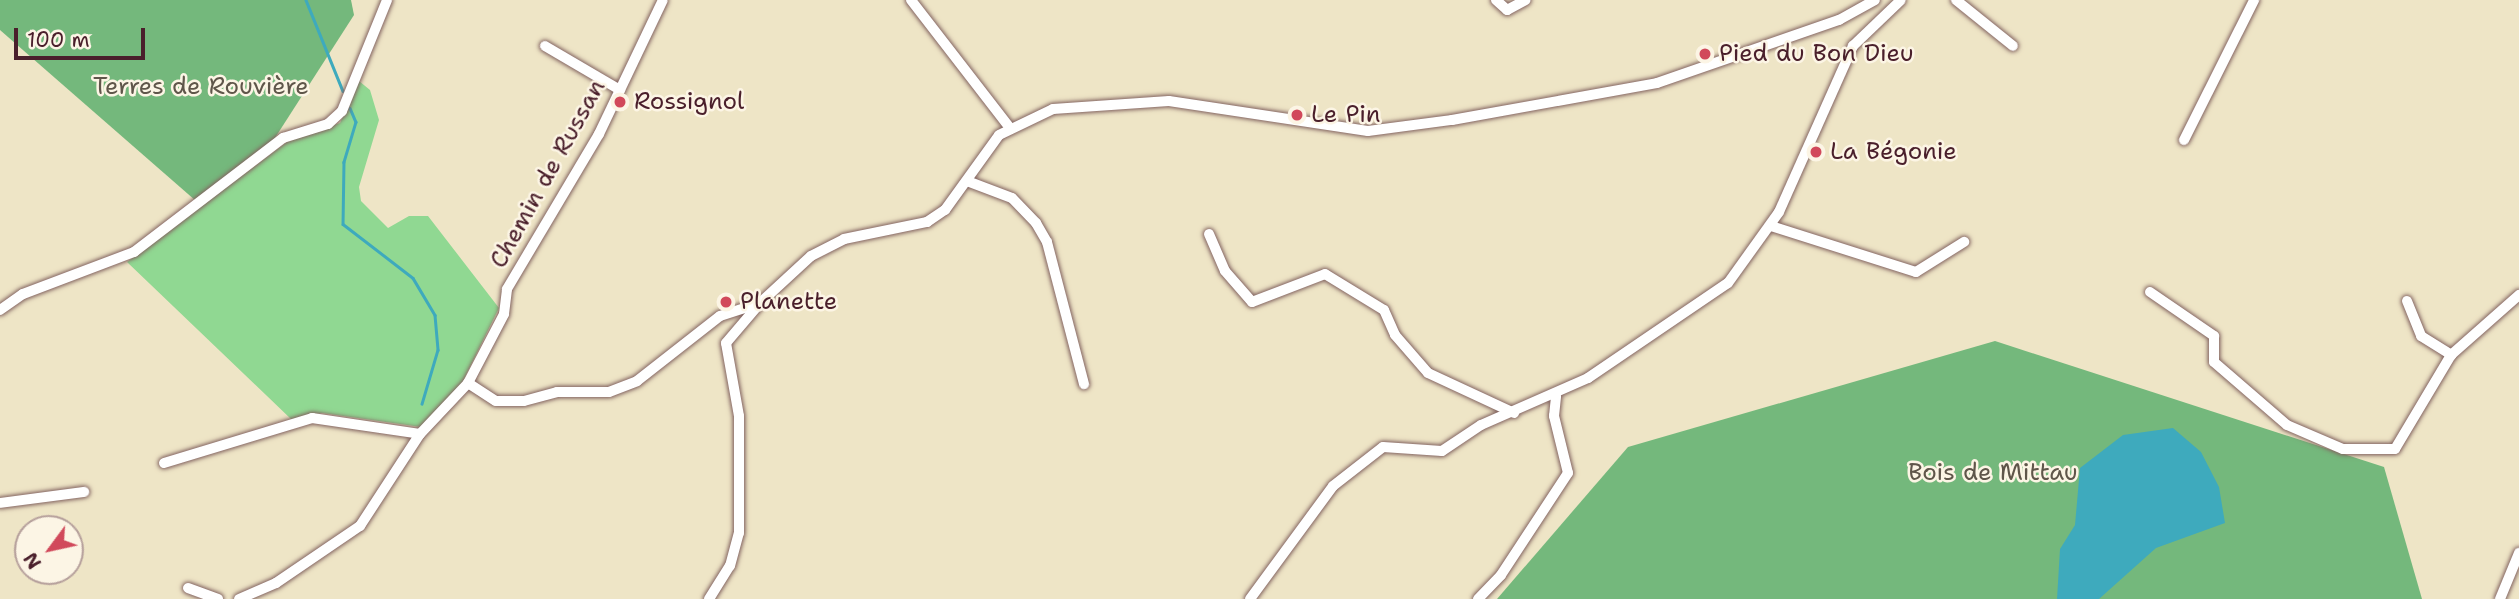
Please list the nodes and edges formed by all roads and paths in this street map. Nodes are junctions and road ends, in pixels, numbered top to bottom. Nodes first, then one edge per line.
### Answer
1 (387, 0) edge
2 (663, 0) edge
3 (911, 0) edge
4 (1496, 0) edge
5 (1526, 0) edge
6 (1875, 0) edge
7 (1901, 0) edge
8 (1956, 0) edge
9 (2254, 0) edge
10 (545, 46) dead end
11 (2013, 46) dead end
12 (620, 90) junction
13 (1010, 128) junction
14 (2184, 140) dead end
15 (967, 181) junction
16 (1771, 226) junction
17 (1209, 234) dead end
18 (1964, 242) dead end
19 (2150, 292) dead end
20 (2519, 295) edge
21 (2407, 301) dead end
22 (760, 303) junction
23 (0, 310) edge
24 (2451, 355) junction
25 (468, 383) junction
26 (1084, 384) dead end
27 (1556, 396) junction
28 (1514, 413) junction
29 (420, 434) junction
30 (164, 463) dead end
31 (84, 492) dead end
32 (0, 503) edge
33 (2519, 553) edge
34 (188, 588) dead end
35 (218, 599) edge
36 (239, 599) edge
37 (709, 599) edge
38 (1250, 599) edge
39 (1478, 599) edge
40 (2500, 599) edge

1 - 23 street
2 - 12 street, Chemin de Russan
3 - 13 street
4 - 5 street
6 - 13 street
7 - 16 street
8 - 11 street
9 - 14 street
10 - 12 street
12 - 25 street, Chemin de Russan
13 - 15 street
15 - 22 street
15 - 26 street
16 - 18 street
16 - 27 street
17 - 28 street
19 - 24 street
20 - 24 street
21 - 24 street
22 - 25 street
22 - 37 street
25 - 29 street, Chemin de Russan
27 - 28 street
27 - 39 street
28 - 38 street
29 - 30 street
29 - 36 street, Chemin de Russan
31 - 32 street
33 - 40 street
34 - 35 street

